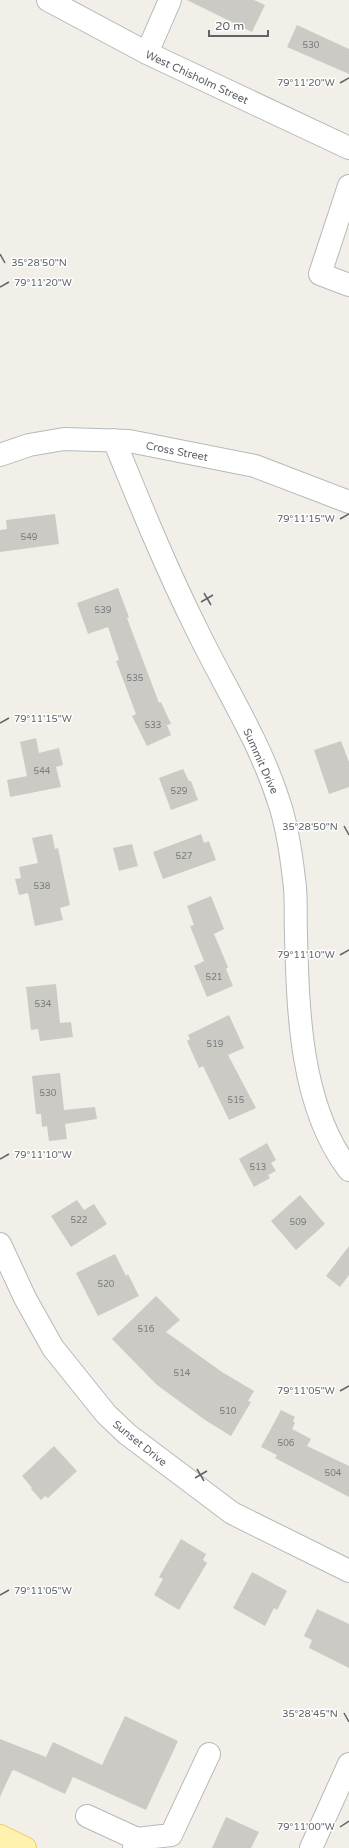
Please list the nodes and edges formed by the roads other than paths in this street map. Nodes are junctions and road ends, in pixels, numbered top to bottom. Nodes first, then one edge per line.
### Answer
1 (48, 0) edge
2 (170, 0) edge
3 (147, 53) junction
4 (349, 148) edge
5 (349, 186) edge
6 (349, 285) edge
7 (114, 440) junction
8 (0, 455) edge
9 (349, 502) edge
10 (349, 1170) edge
11 (0, 1244) edge
12 (349, 1571) edge
13 (209, 1754) dead end
14 (349, 1764) edge
15 (87, 1816) dead end
16 (0, 1836) edge
17 (136, 1844) edge
18 (25, 1848) edge
19 (310, 1848) edge

1 - 3 street, West Chisholm Street
2 - 3 street
3 - 4 street, West Chisholm Street
5 - 6 street
7 - 8 street, Cross Street
7 - 9 street, Cross Street
7 - 10 street, Summit Drive
11 - 12 street, Sunset Drive
13 - 17 street
14 - 19 street
15 - 17 street
16 - 18 main road

